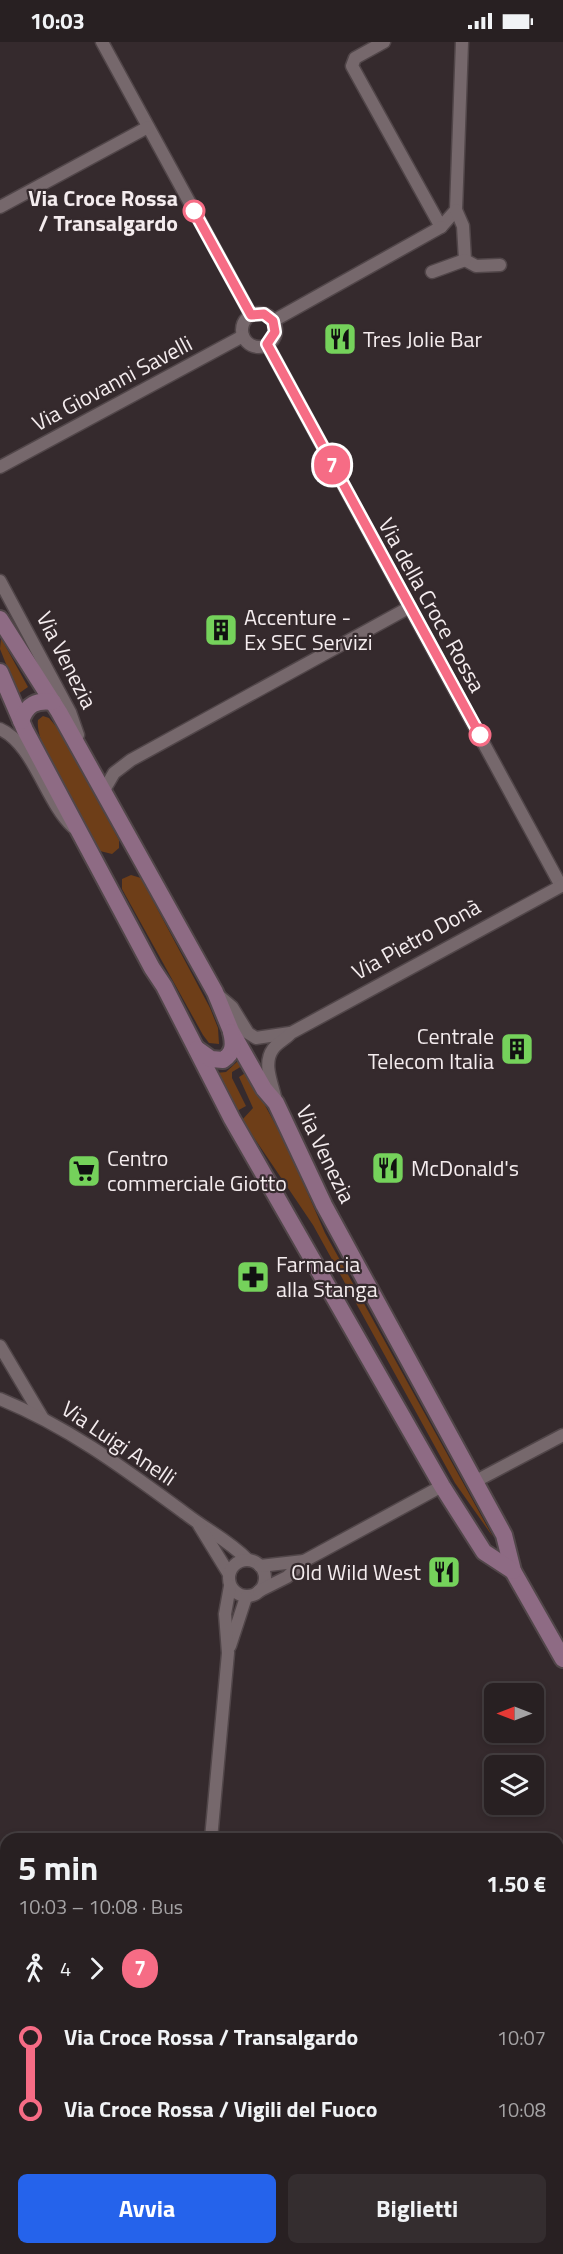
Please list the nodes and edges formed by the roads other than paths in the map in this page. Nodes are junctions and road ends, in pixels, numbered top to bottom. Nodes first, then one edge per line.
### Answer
1 (102, 42) edge
2 (384, 42) edge
3 (462, 42) edge
4 (148, 127) junction
5 (0, 207) edge
6 (456, 210) junction
7 (441, 227) junction
8 (465, 260) junction
9 (500, 265) dead end
10 (432, 272) dead end
11 (251, 315) junction
12 (273, 321) junction
13 (243, 336) junction
14 (267, 344) junction
15 (0, 467) edge
16 (0, 581) edge
17 (410, 607) junction
18 (0, 619) edge
19 (0, 672) edge
20 (4, 697) edge
21 (53, 702) junction
22 (21, 721) junction
23 (0, 729) edge
24 (87, 762) junction
25 (103, 792) junction
26 (79, 833) junction
27 (562, 885) edge
28 (215, 992) junction
29 (231, 1031) junction
30 (291, 1033) junction
31 (197, 1049) junction
32 (276, 1103) junction
33 (0, 1347) edge
34 (0, 1399) edge
35 (42, 1417) junction
36 (563, 1435) edge
37 (476, 1481) junction
38 (442, 1486) junction
39 (199, 1524) junction
40 (248, 1560) junction
41 (304, 1561) junction
42 (260, 1566) junction
43 (513, 1571) junction
44 (230, 1580) junction
45 (259, 1591) junction
46 (246, 1596) junction
47 (228, 1653) junction
48 (563, 1659) edge
49 (212, 1833) edge

1 - 4 street
2 - 7 street
3 - 6 street
4 - 5 street
4 - 11 street
6 - 7 street
6 - 8 street
7 - 12 street
8 - 9 street
8 - 10 street
11 - 12 street
11 - 13 street
12 - 14 street
13 - 14 street
13 - 15 street, Via Giovanni Savelli
14 - 17 street, Via della Croce Rossa
16 - 24 street, Via Venezia
17 - 25 street
17 - 27 street, Via della Croce Rossa
18 - 21 main road, Via Venezia
19 - 20 main road, Via Venezia
20 - 22 main road, Via Venezia
21 - 22 main road, Via Venezia
21 - 24 main road, Via Venezia
22 - 26 main road, Via Venezia
23 - 26 street, Via Venezia
24 - 25 main road, Via Venezia
25 - 28 main road, Via Venezia
26 - 31 main road, Via Venezia
27 - 30 street, Via Pietro Donà
28 - 29 main road, Via Venezia
28 - 30 street, Via Pietro Donà
29 - 31 main road
29 - 32 main road, Via Venezia
30 - 32 street, Via Pietro Donà
31 - 38 main road, Via Venezia
32 - 37 main road, Via Venezia
33 - 35 street
34 - 35 street, Via Luigi Anelli
35 - 39 street, Via Luigi Anelli
36 - 37 street
37 - 43 main road, Via Venezia
38 - 41 street
38 - 43 main road, Via Venezia
39 - 40 street, Via Luigi Anelli
39 - 44 street, Via Luigi Anelli
40 - 42 street
40 - 44 street
41 - 42 street
41 - 45 street
42 - 45 street
43 - 48 main road, Via Venezia
44 - 46 street
44 - 47 street
45 - 46 street
46 - 47 street
47 - 49 street

